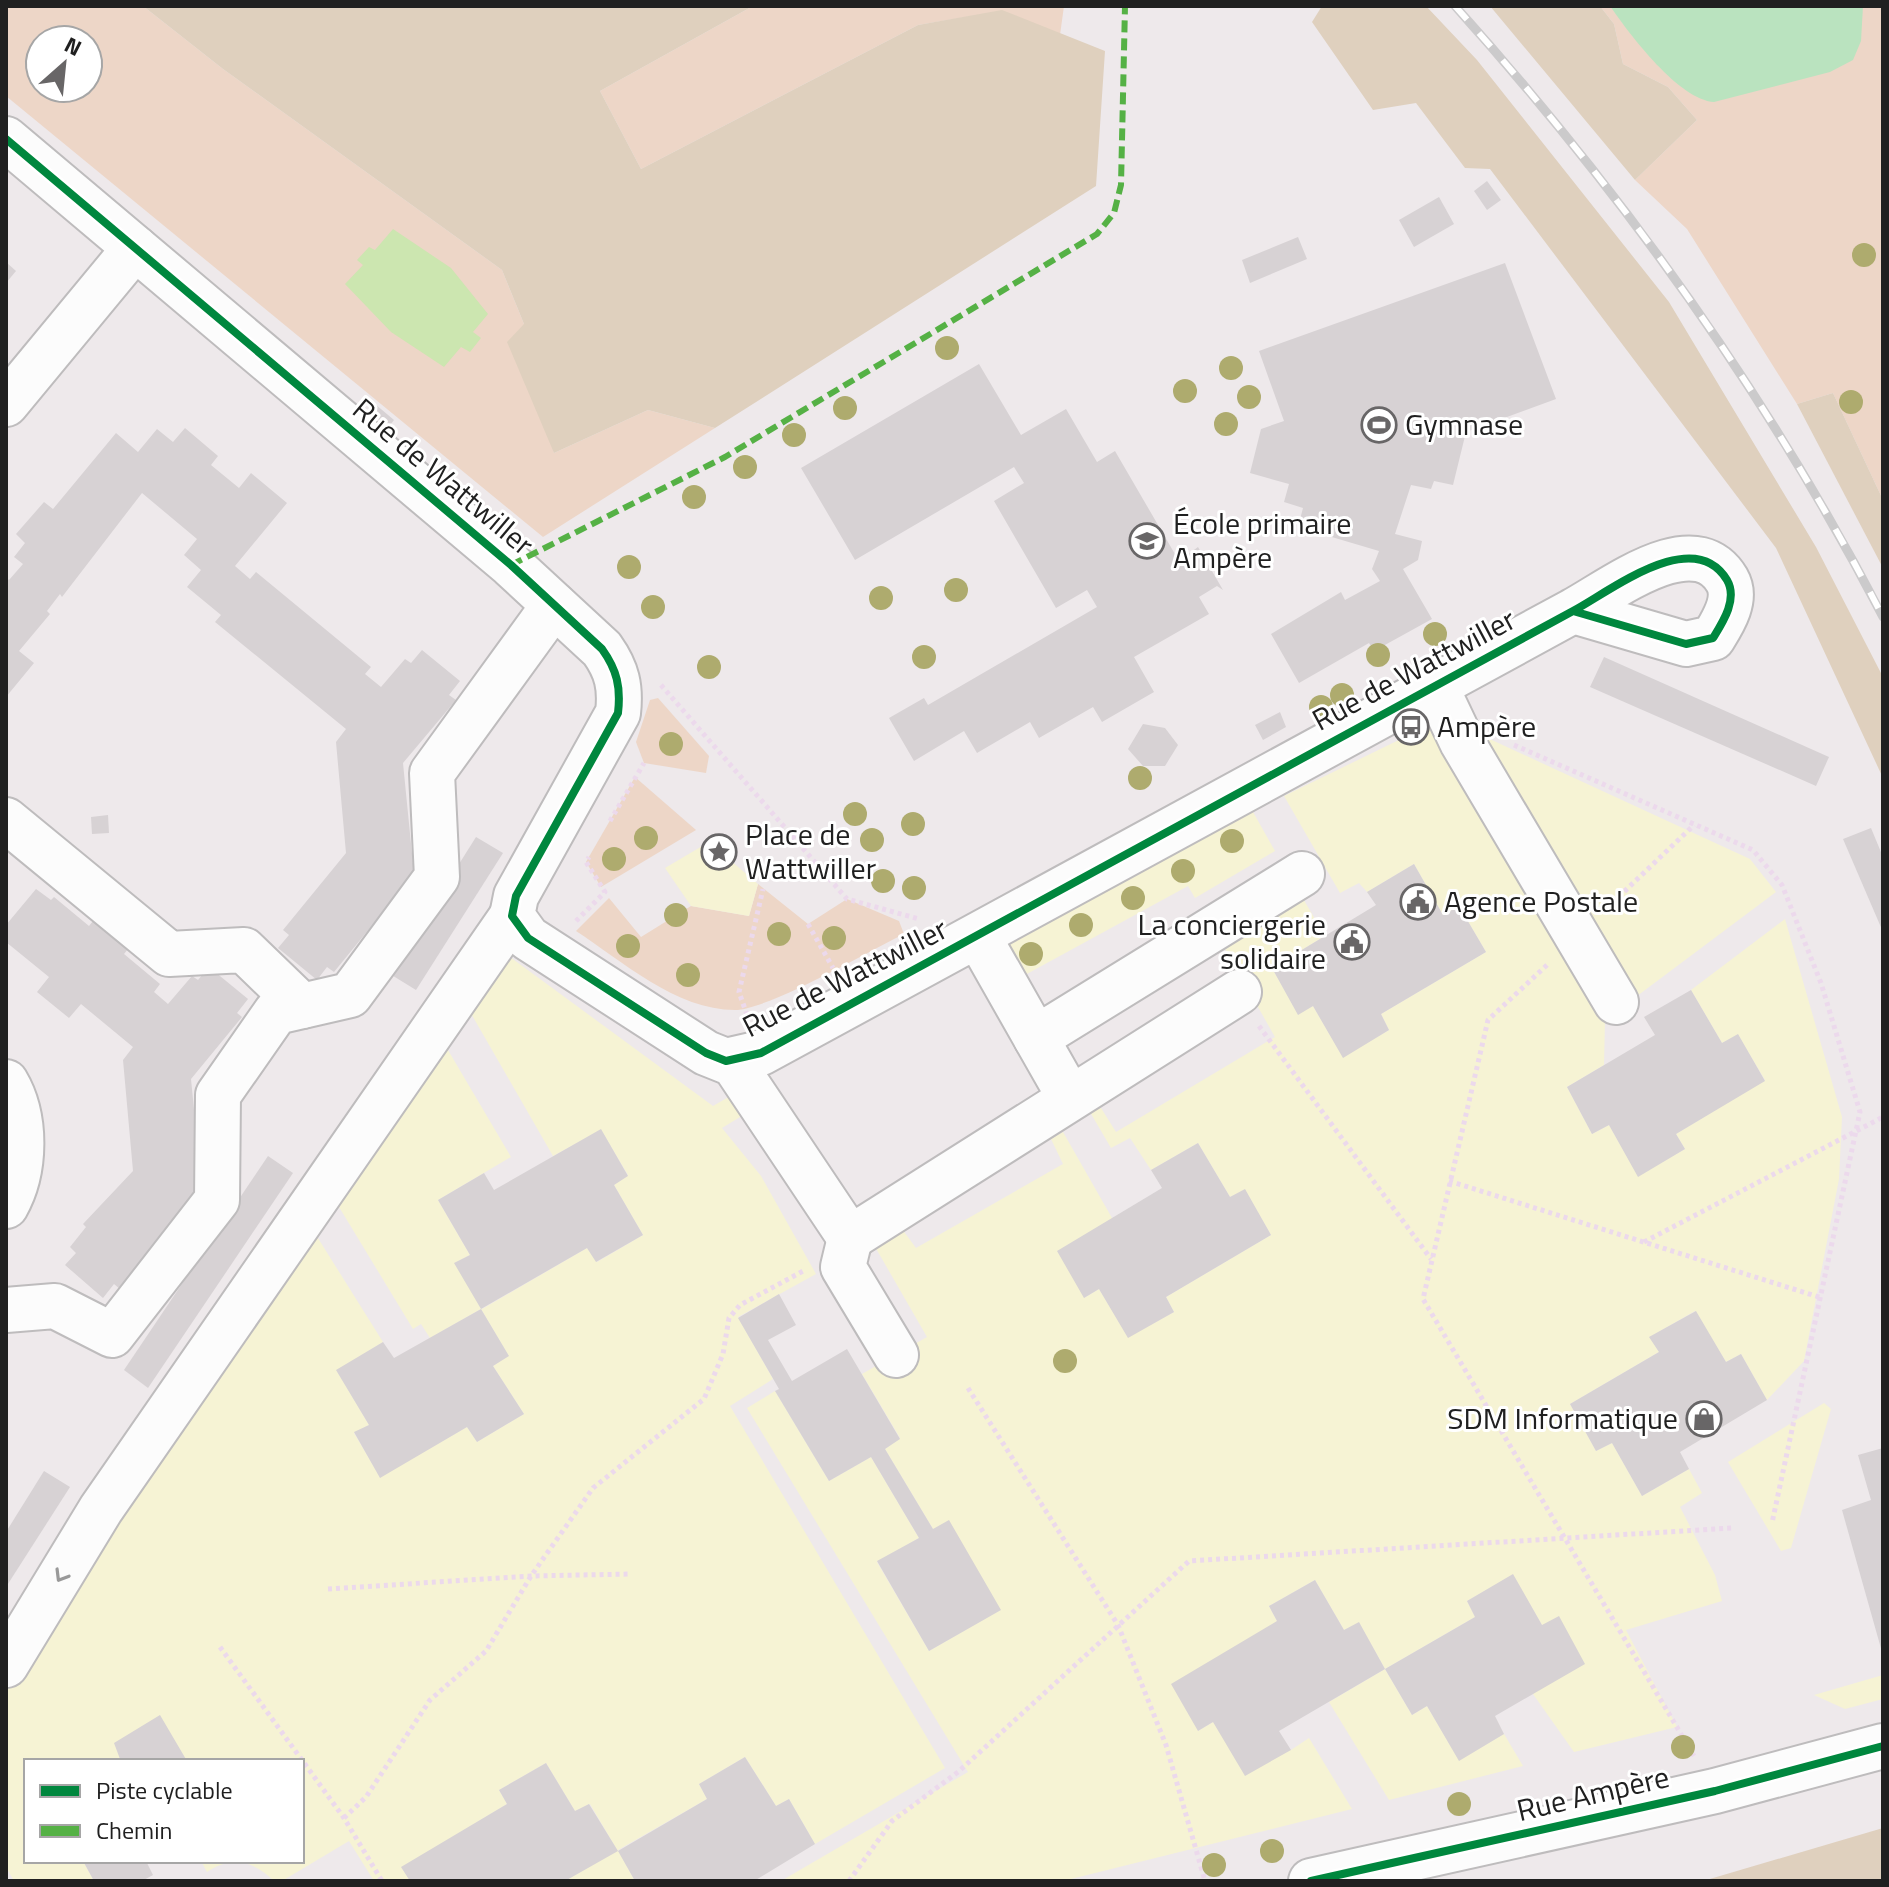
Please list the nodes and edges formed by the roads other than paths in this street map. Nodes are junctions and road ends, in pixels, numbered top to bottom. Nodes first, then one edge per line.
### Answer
1 (6, 139) edge
2 (135, 248) junction
3 (6, 404) edge
4 (554, 605) junction
5 (1573, 611) dead end
6 (1435, 685) junction
7 (6, 820) edge
8 (1302, 874) dead end
9 (512, 916) junction
10 (978, 936) junction
11 (1239, 992) road end
12 (1616, 1002) dead end
13 (302, 1006) junction
14 (1036, 1038) junction
15 (746, 1057) junction
16 (6, 1082) edge
17 (1070, 1098) junction
18 (6, 1206) edge
19 (847, 1252) junction
20 (6, 1310) edge
21 (896, 1355) dead end
22 (6, 1665) edge
23 (1883, 1746) edge
24 (1311, 1881) edge

1 - 2 street, Rue de Wattwiller
2 - 3 street
2 - 4 street, Rue de Wattwiller
4 - 9 street, Rue de Wattwiller
4 - 13 street
5 - 6 street, Rue de Wattwiller
6 - 10 street, Rue de Wattwiller
6 - 12 street
7 - 13 street
8 - 14 street
9 - 15 street, Rue de Wattwiller
9 -> 22 street
10 - 14 street
10 - 15 street, Rue de Wattwiller
11 - 17 street
13 - 20 street
14 - 17 street
15 - 19 street
16 - 18 street
17 - 19 street
19 - 21 street
23 - 24 street, Rue Ampère

